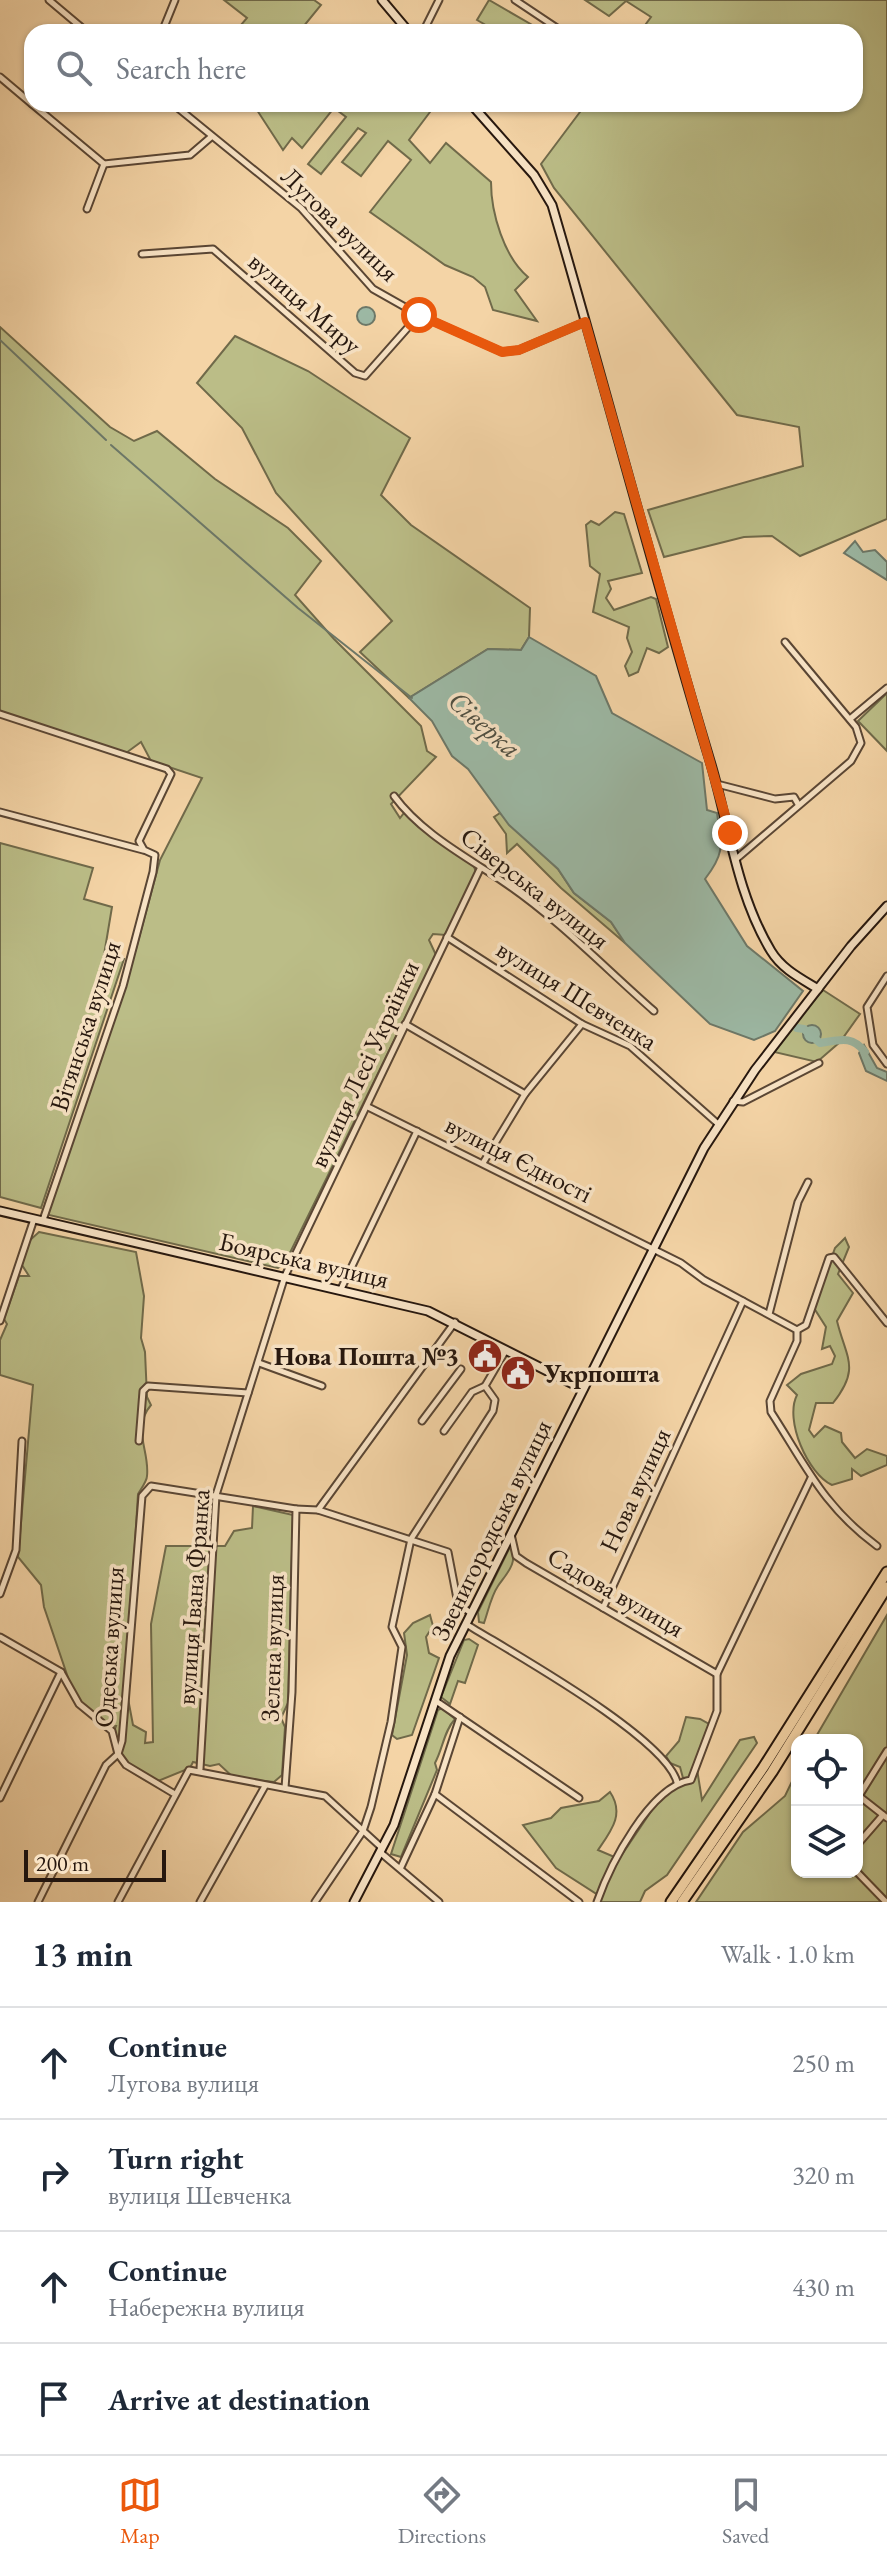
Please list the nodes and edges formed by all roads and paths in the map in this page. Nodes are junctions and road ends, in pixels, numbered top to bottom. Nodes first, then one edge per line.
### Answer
1 (49, 0) edge
2 (175, 0) edge
3 (382, 0) edge
4 (439, 0) edge
5 (515, 0) edge
6 (78, 24) edge
7 (165, 24) edge
8 (402, 24) edge
9 (427, 24) edge
10 (551, 24) edge
11 (0, 77) edge
12 (24, 97) edge
13 (42, 112) edge
14 (182, 112) edge
15 (478, 112) edge
16 (211, 137) junction
17 (104, 164) junction
18 (87, 209) dead end
19 (142, 254) dead end
20 (419, 315) junction
21 (585, 322) junction
22 (785, 642) dead end
23 (887, 688) edge
24 (0, 714) edge
25 (850, 719) junction
26 (717, 784) junction
27 (394, 796) dead end
28 (798, 804) junction
29 (0, 812) edge
30 (144, 850) junction
31 (735, 860) junction
32 (480, 869) junction
33 (887, 906) edge
34 (447, 937) junction
35 (887, 976) edge
36 (818, 989) junction
37 (654, 1011) dead end
38 (405, 1024) junction
39 (582, 1024) junction
40 (819, 1063) dead end
41 (887, 1064) edge
42 (525, 1094) junction
43 (732, 1101) junction
44 (368, 1107) junction
45 (717, 1123) junction
46 (417, 1131) junction
47 (483, 1163) junction
48 (808, 1182) dead end
49 (0, 1211) edge
50 (39, 1219) junction
51 (651, 1250) junction
52 (285, 1276) junction
53 (341, 1289) junction
54 (743, 1301) junction
55 (769, 1314) junction
56 (0, 1321) edge
57 (455, 1322) junction
58 (887, 1323) edge
59 (797, 1330) junction
60 (506, 1349) junction
61 (259, 1363) junction
62 (461, 1369) dead end
63 (322, 1386) dead end
64 (485, 1386) junction
65 (583, 1389) junction
66 (248, 1393) junction
67 (422, 1421) dead end
68 (444, 1431) dead end
69 (22, 1441) dead end
70 (139, 1441) dead end
71 (811, 1478) junction
72 (216, 1495) junction
73 (296, 1509) junction
74 (318, 1510) junction
75 (511, 1534) junction
76 (411, 1539) junction
77 (877, 1546) dead end
78 (887, 1572) edge
79 (887, 1587) edge
80 (0, 1594) edge
81 (603, 1608) junction
82 (471, 1613) junction
83 (466, 1624) junction
84 (0, 1637) edge
85 (61, 1672) junction
86 (717, 1674) junction
87 (435, 1700) junction
88 (460, 1717) junction
89 (887, 1751) edge
90 (118, 1754) junction
91 (200, 1769) junction
92 (677, 1782) junction
93 (265, 1786) junction
94 (285, 1788) junction
95 (863, 1790) edge
96 (173, 1793) junction
97 (435, 1794) junction
98 (0, 1798) edge
99 (579, 1798) dead end
100 (863, 1799) edge
101 (885, 1816) edge
102 (363, 1831) junction
103 (863, 1839) edge
104 (382, 1851) junction
105 (401, 1867) junction
106 (863, 1878) edge
107 (38, 1902) edge
108 (118, 1902) edge
109 (200, 1902) edge
110 (315, 1902) edge
111 (354, 1902) edge
112 (439, 1902) edge
113 (579, 1902) edge
114 (597, 1902) edge
115 (671, 1902) edge
116 (682, 1902) edge
117 (886, 1902) edge

1 - 6 street
2 - 7 street
3 - 8 street
4 - 9 street
5 - 10 street
11 - 12 street
13 - 17 street
14 - 16 street, Лугова вулиця
15 - 21 street
16 - 17 street
16 - 20 street, Лугова вулиця
17 - 18 street
19 - 20 street, вулиця Миру
20 - 21 street, Лугова вулиця
21 - 26 street
22 - 25 street
23 - 25 street
24 - 30 street, Вітянська вулиця
25 - 28 street
26 - 28 street
26 - 31 street
27 - 32 street, Сіверська вулиця
28 - 31 street
29 - 30 street
30 - 50 street, Вітянська вулиця
31 - 36 street
32 - 34 street, вулиця Лесі Українки
32 - 37 street, Сіверська вулиця
33 - 36 street, Звенигородська вулиця
34 - 38 street, вулиця Лесі Українки
34 - 39 street, вулиця Шевченка
35 - 41 street
36 - 43 street, Звенигородська вулиця
38 - 42 street
38 - 44 street, вулиця Лесі Українки
39 - 42 street
39 - 45 street, вулиця Шевченка
40 - 43 street
42 - 47 street
43 - 45 street, Звенигородська вулиця
44 - 46 street, вулиця Єдності
44 - 52 street, вулиця Лесі Українки
45 - 51 street, Звенигородська вулиця
46 - 47 street, вулиця Єдності
46 - 53 street
47 - 51 street, вулиця Єдності
48 - 55 street
49 - 50 street, Боярська вулиця
50 - 52 street, Боярська вулиця
50 - 56 street
51 - 54 street
51 - 65 street, Звенигородська вулиця
52 - 53 street, Боярська вулиця
52 - 61 street, вулиця Івана Франка
53 - 57 street, Боярська вулиця
54 - 55 street
54 - 81 street, Нова вулиця
55 - 59 street
57 - 60 street, Боярська вулиця
57 - 74 street
58 - 59 street
59 - 71 street
60 - 64 street
60 - 65 street, Боярська вулиця
61 - 63 street
61 - 66 street, вулиця Івана Франка
62 - 67 street
64 - 68 street
64 - 76 street
65 - 75 street, Звенигородська вулиця
66 - 70 street
66 - 72 street, вулиця Івана Франка
69 - 80 street
71 - 77 street
71 - 86 street
72 - 73 street
72 - 90 street, Одеська вулиця
72 - 91 street, вулиця Івана Франка
73 - 74 street
73 - 94 street, Зелена вулиця
74 - 76 street
75 - 81 street, Садова вулиця
75 - 82 street, Звенигородська вулиця
76 - 82 street
76 - 102 street, Звенигородська вулиця
78 - 115 highway
79 - 116 highway
81 - 86 street, Садова вулиця
82 - 83 street, Звенигородська вулиця
83 - 87 street, Звенигородська вулиця
83 - 92 street
84 - 85 street
85 - 90 street
85 - 98 street
86 - 92 street
87 - 88 street
87 - 104 street, Звенигородська вулиця
88 - 97 street
88 - 99 street
89 - 95 street
90 - 96 street
90 - 107 street, Одеська вулиця
91 - 93 street
91 - 96 street
92 - 114 street
93 - 94 street
93 - 109 street
94 - 102 street
96 - 108 street
97 - 105 street
97 - 113 street
100 - 101 street
101 - 103 street
102 - 104 street
102 - 110 street, Звенигородська вулиця
104 - 105 street
104 - 111 street, Звенигородська вулиця
105 - 112 street
106 - 117 street

